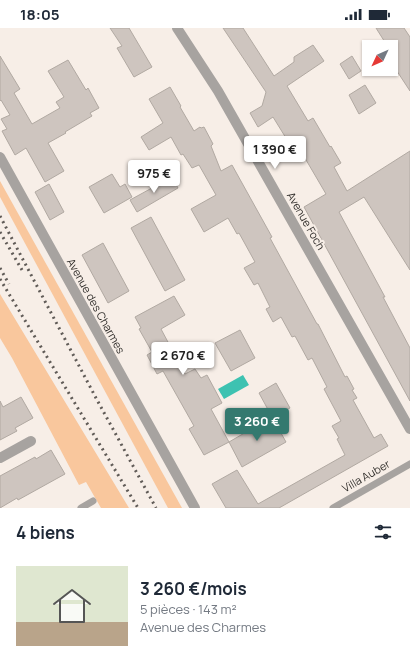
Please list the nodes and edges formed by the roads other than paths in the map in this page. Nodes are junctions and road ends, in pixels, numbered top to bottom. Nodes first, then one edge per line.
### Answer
1 (177, 28) edge
2 (0, 157) edge
3 (410, 429) edge
4 (31, 441) dead end
5 (0, 458) edge
6 (410, 464) edge
7 (93, 501) dead end
8 (81, 508) edge
9 (195, 508) edge
10 (333, 508) edge

1 - 3 street, Avenue Foch
2 - 9 street, Avenue des Charmes
4 - 5 street
6 - 10 lane, Villa Auber
7 - 8 lane

